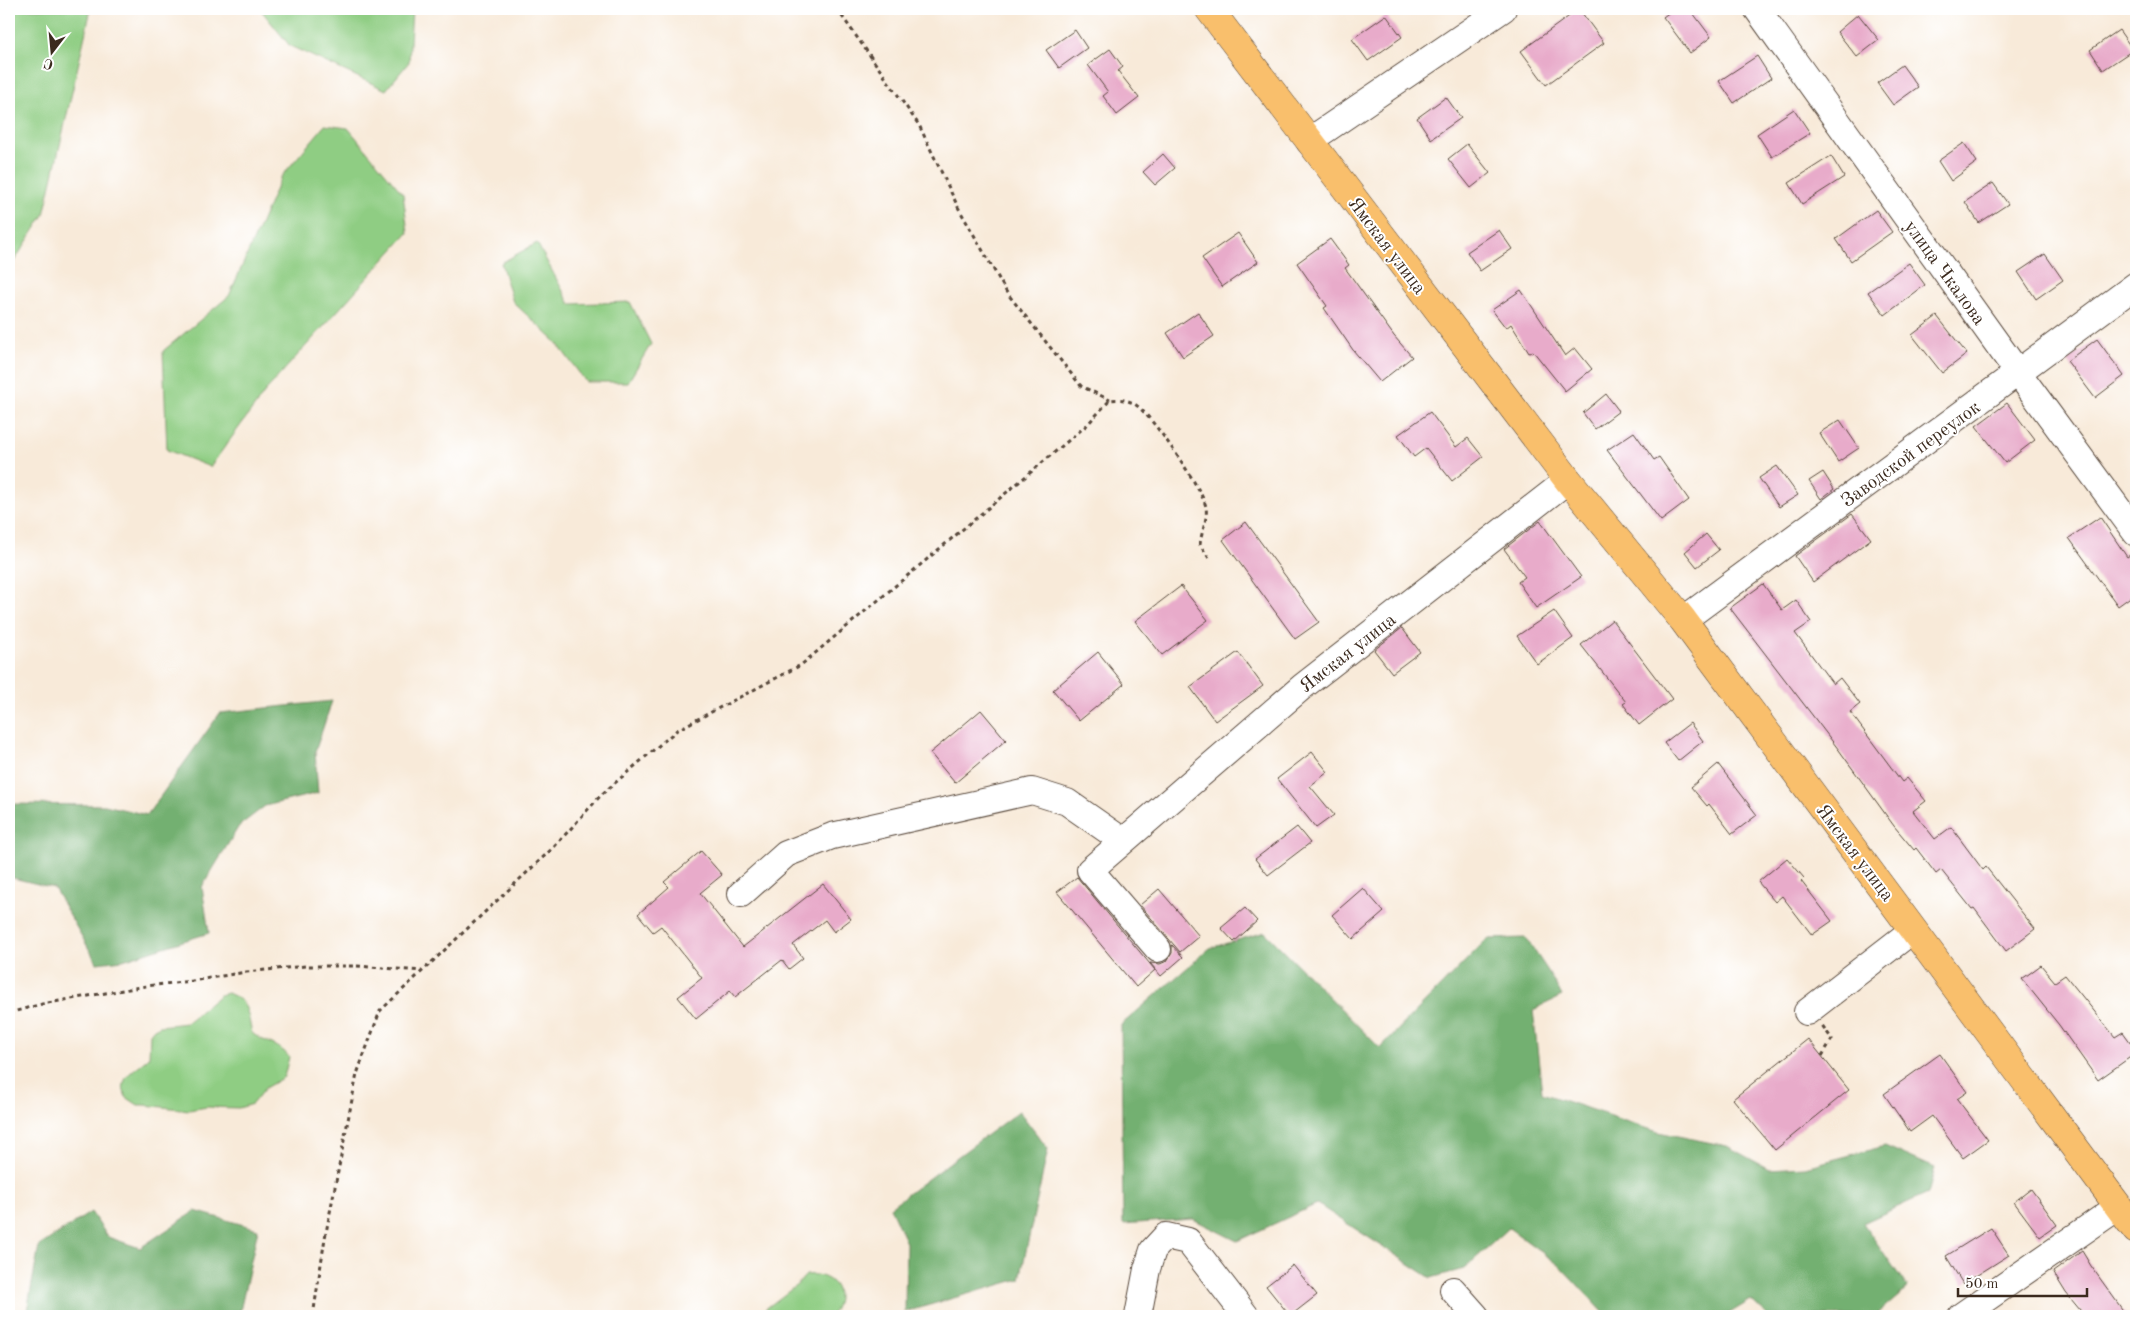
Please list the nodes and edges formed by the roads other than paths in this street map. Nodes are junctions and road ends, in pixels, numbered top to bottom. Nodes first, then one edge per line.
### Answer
1 (1209, 9) edge
2 (1503, 9) edge
3 (1757, 9) edge
4 (1308, 141) junction
5 (2136, 285) edge
6 (2019, 374) junction
7 (1568, 480) junction
8 (2136, 533) edge
9 (1683, 620) junction
10 (1128, 838) junction
11 (741, 894) dead end
12 (1913, 930) junction
13 (1158, 949) dead end
14 (1809, 1011) road end
15 (2118, 1207) junction
16 (2136, 1230) edge
17 (1453, 1290) dead end
18 (1138, 1316) edge
19 (1246, 1316) edge
20 (1476, 1316) edge
21 (1961, 1316) edge

1 - 4 highway, Ямская улица
2 - 4 street
3 - 6 street, улица Чкалова
4 - 7 highway, Ямская улица
5 - 6 street, Заводской переулок
6 - 8 street, улица Чкалова
6 - 9 street, Заводской переулок
7 - 9 highway, Ямская улица
7 - 10 street, Ямская улица
9 - 12 highway, Ямская улица
10 - 11 street
10 - 13 street, Ямская улица
12 - 14 street
12 - 15 highway, Ямская улица
15 - 16 highway, Ямская улица
15 - 21 street
17 - 20 street
18 - 19 street

